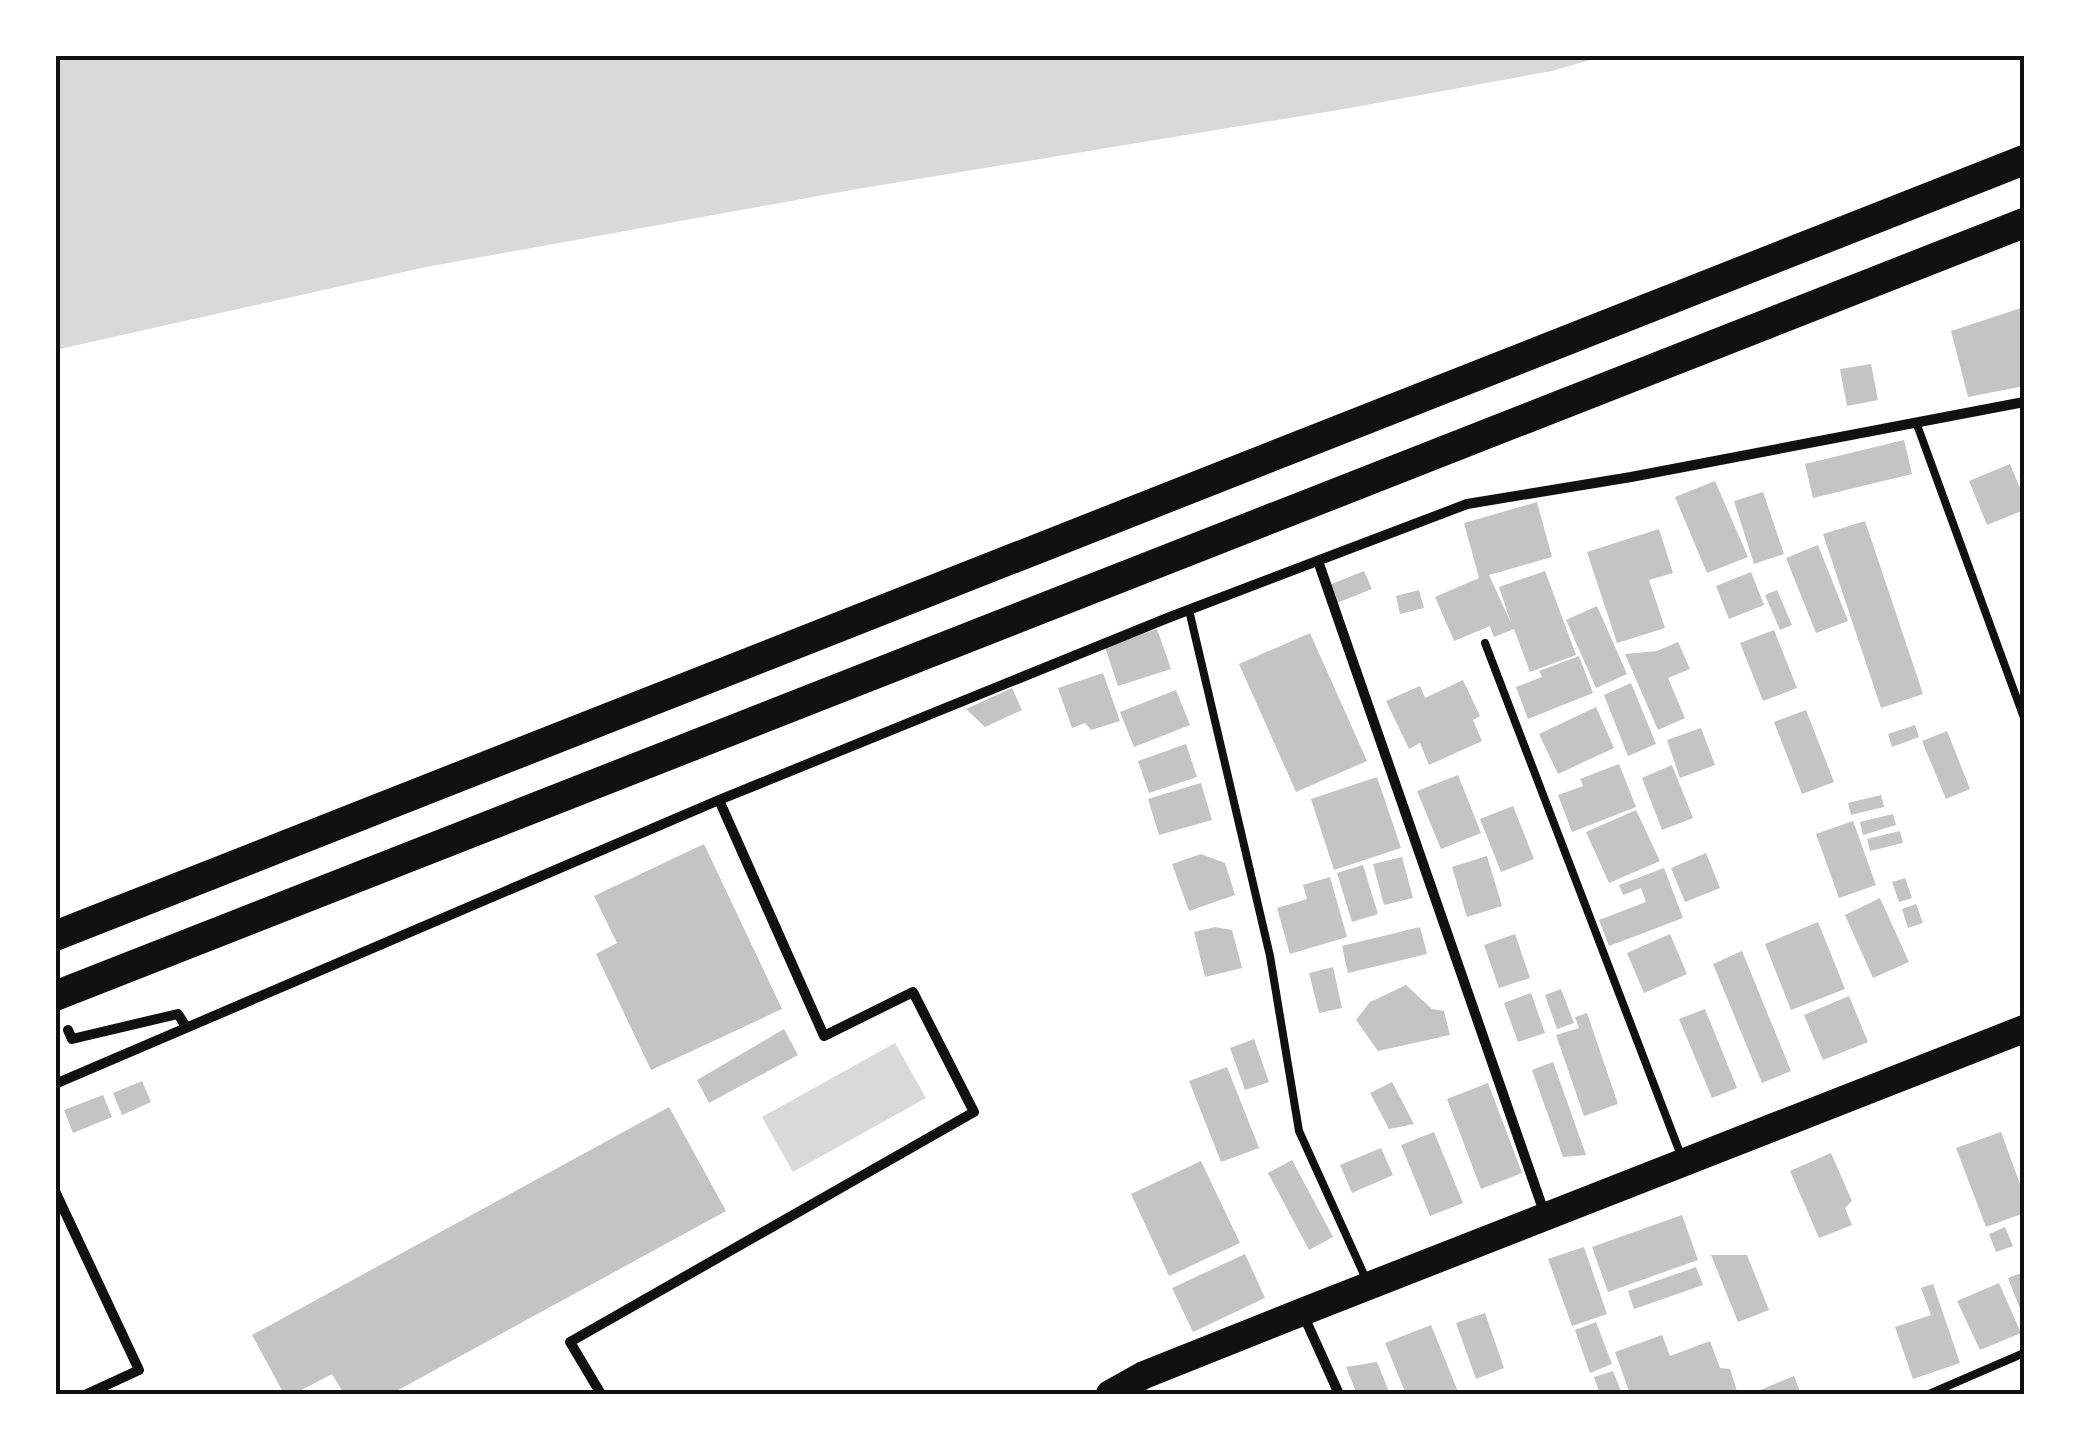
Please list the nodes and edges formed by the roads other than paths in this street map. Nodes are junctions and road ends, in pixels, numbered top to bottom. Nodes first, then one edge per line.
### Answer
1 (2024, 160) edge
2 (2024, 223) edge
3 (2024, 402) edge
4 (1916, 422) junction
5 (1318, 562) junction
6 (1189, 610) junction
7 (1485, 643) dead end
8 (2024, 718) edge
9 (719, 800) junction
10 (55, 936) edge
11 (55, 996) edge
12 (186, 1027) junction
13 (2024, 1029) edge
14 (68, 1030) dead end
15 (55, 1084) edge
16 (1684, 1162) junction
17 (55, 1191) edge
18 (1545, 1216) junction
19 (1369, 1286) junction
20 (1302, 1312) junction
21 (2024, 1353) edge
22 (86, 1394) edge
23 (601, 1394) edge
24 (1110, 1394) edge
25 (1339, 1394) edge
26 (1929, 1394) edge

1 - 10 highway
2 - 11 highway
3 - 4 street
4 - 5 street
4 - 8 lane
5 - 6 street
5 - 18 street
6 - 9 street
6 - 19 lane
7 - 16 lane
9 - 12 street
9 - 23 street
12 - 14 street
12 - 15 street
13 - 16 highway
16 - 18 highway
17 - 22 street
18 - 19 highway
19 - 20 highway
20 - 24 highway
20 - 25 street
21 - 26 lane

